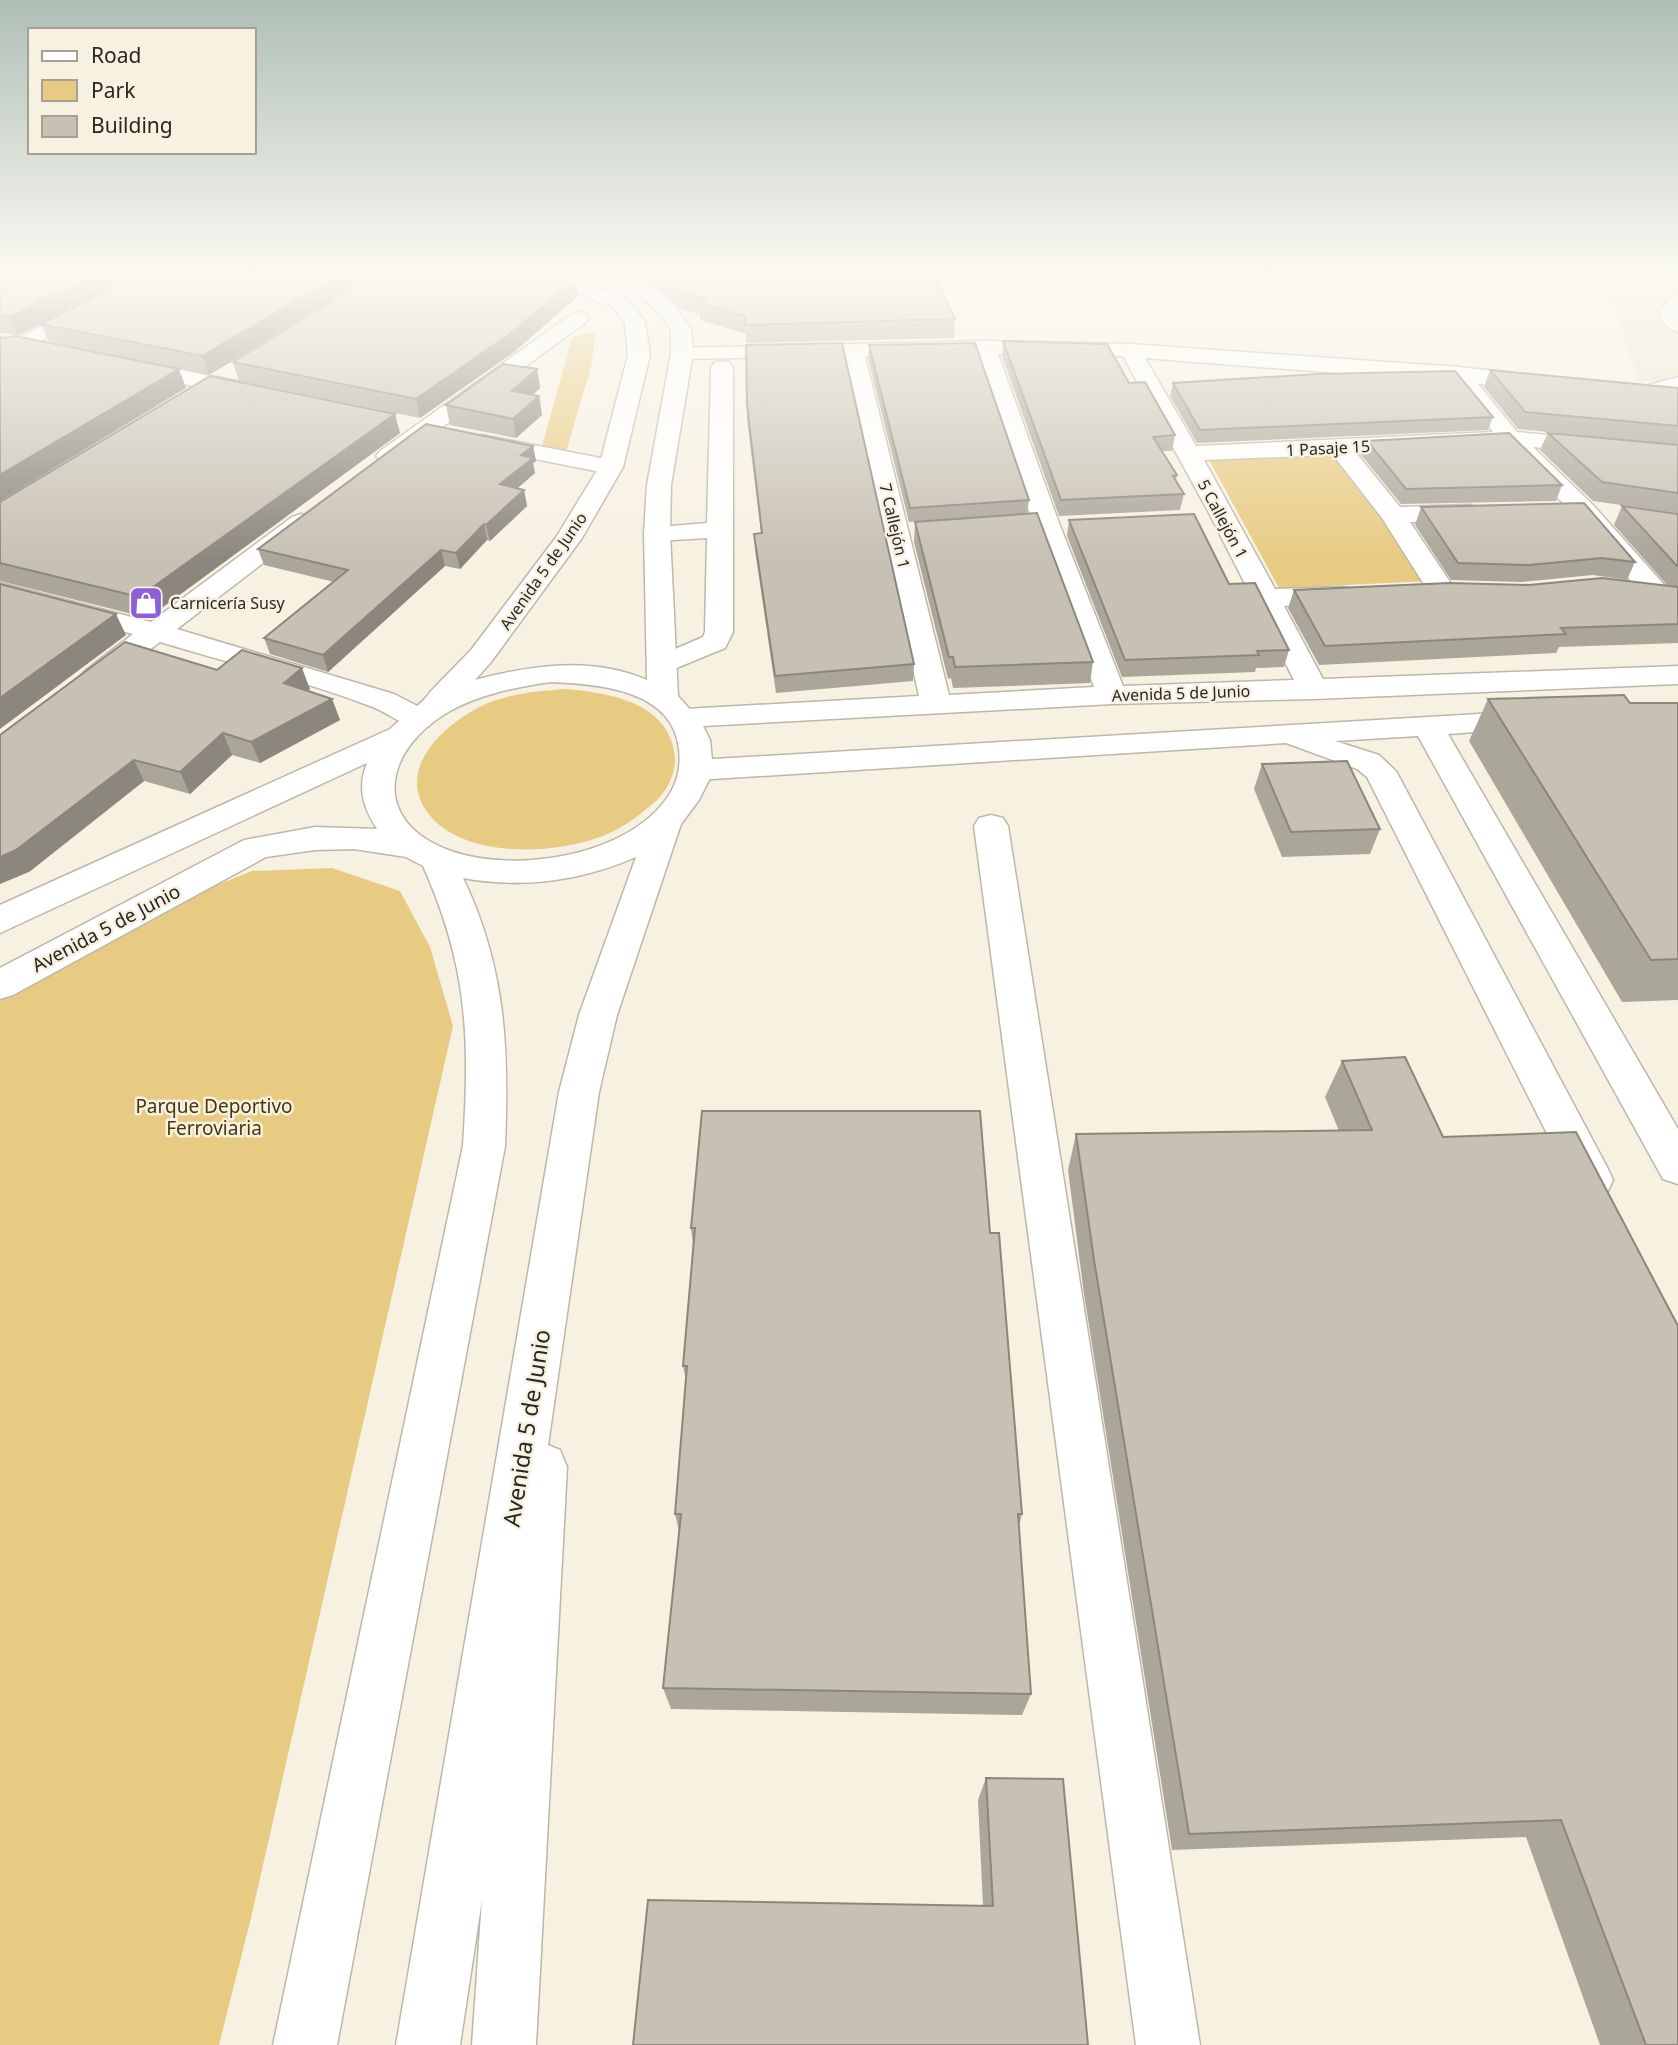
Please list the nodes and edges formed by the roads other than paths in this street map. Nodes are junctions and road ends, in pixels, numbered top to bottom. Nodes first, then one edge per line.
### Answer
1 (145, 369) edge
2 (239, 369) edge
3 (499, 369) edge
4 (635, 369) edge
5 (679, 369) edge
6 (722, 369) edge
7 (858, 369) edge
8 (993, 369) edge
9 (1141, 369) edge
10 (1396, 369) edge
11 (1458, 374) junction
12 (215, 383) junction
13 (1678, 384) edge
14 (1566, 385) edge
15 (1619, 391) edge
16 (1646, 393) junction
17 (267, 395) edge
18 (1678, 396) edge
19 (193, 397) edge
20 (410, 427) junction
21 (1510, 438) junction
22 (1340, 449) junction
23 (1187, 454) junction
24 (1678, 454) edge
25 (611, 467) junction
26 (368, 472) edge
27 (323, 506) edge
28 (1584, 510) junction
29 (1556, 511) edge
30 (1488, 513) edge
31 (1393, 515) junction
32 (1624, 515) edge
33 (1224, 518) junction
34 (1197, 519) edge
35 (1019, 524) edge
36 (1047, 525) junction
37 (1075, 526) edge
38 (720, 530) junction
39 (924, 531) edge
40 (657, 533) junction
41 (896, 533) junction
42 (1619, 588) edge
43 (0, 590) edge
44 (1415, 592) edge
45 (1374, 594) edge
46 (1667, 595) edge
47 (1265, 598) junction
48 (157, 632) junction
49 (662, 665) junction
50 (1678, 675) edge
51 (79, 689) edge
52 (1314, 690) junction
53 (1112, 695) junction
54 (936, 703) junction
55 (674, 708) junction
56 (1552, 718) edge
57 (415, 722) junction
58 (1427, 726) junction
59 (1280, 733) junction
60 (697, 771) junction
61 (665, 821) junction
62 (991, 826) dead end
63 (426, 854) junction
64 (0, 920) edge
65 (0, 985) edge
66 (1678, 1167) edge
67 (561, 1203) junction
68 (1608, 1211) edge
69 (305, 2045) edge
70 (428, 2045) edge
71 (505, 2045) edge
72 (1168, 2045) edge

1 - 12 street
2 - 12 street
3 - 20 street
4 - 25 street, Avenida 5 de Junio
5 - 40 street
6 - 38 street
7 - 41 street, 7 Callejón 1
8 - 36 street
9 - 23 street, 5 Callejón 1
10 - 11 street
11 - 14 street
11 - 21 street
12 - 17 street
12 - 19 street
13 - 16 street
15 - 16 street
16 - 18 street
20 - 25 street
20 - 26 street
21 - 22 street, 1 Pasaje 15
21 - 24 street, 1 Pasaje 15
21 - 28 street
22 - 23 street, 1 Pasaje 15
22 - 31 street
23 - 33 street, 5 Callejón 1
25 - 57 street, Avenida 5 de Junio
27 - 48 street
28 - 29 street
28 - 32 street
28 - 46 street
30 - 31 street
31 - 44 street
33 - 34 street
33 - 47 street, 5 Callejón 1
35 - 36 street
36 - 37 street
36 - 53 street
38 - 40 street
38 - 49 street
39 - 41 street
40 - 49 street
41 - 54 street, 7 Callejón 1
42 - 46 street
43 - 48 street
45 - 47 street
47 - 52 street, 5 Callejón 1
48 - 51 street
48 - 57 street
49 - 55 street
50 - 52 street, Avenida 5 de Junio
52 - 53 street, Avenida 5 de Junio
53 - 54 street, Avenida 5 de Junio
54 - 55 street, Avenida 5 de Junio
55 - 57 street
55 - 60 street
56 - 58 street
57 - 63 street
57 - 64 street, Avenida 5 de Junio
58 - 59 street
58 - 66 street
59 - 60 street
59 - 68 street
60 - 61 street
61 - 63 street, Avenida 5 de Junio
61 - 67 street, Avenida 5 de Junio
62 - 72 street
63 - 65 street, Avenida 5 de Junio
63 - 69 street
67 - 70 street, Avenida 5 de Junio
67 - 71 street

